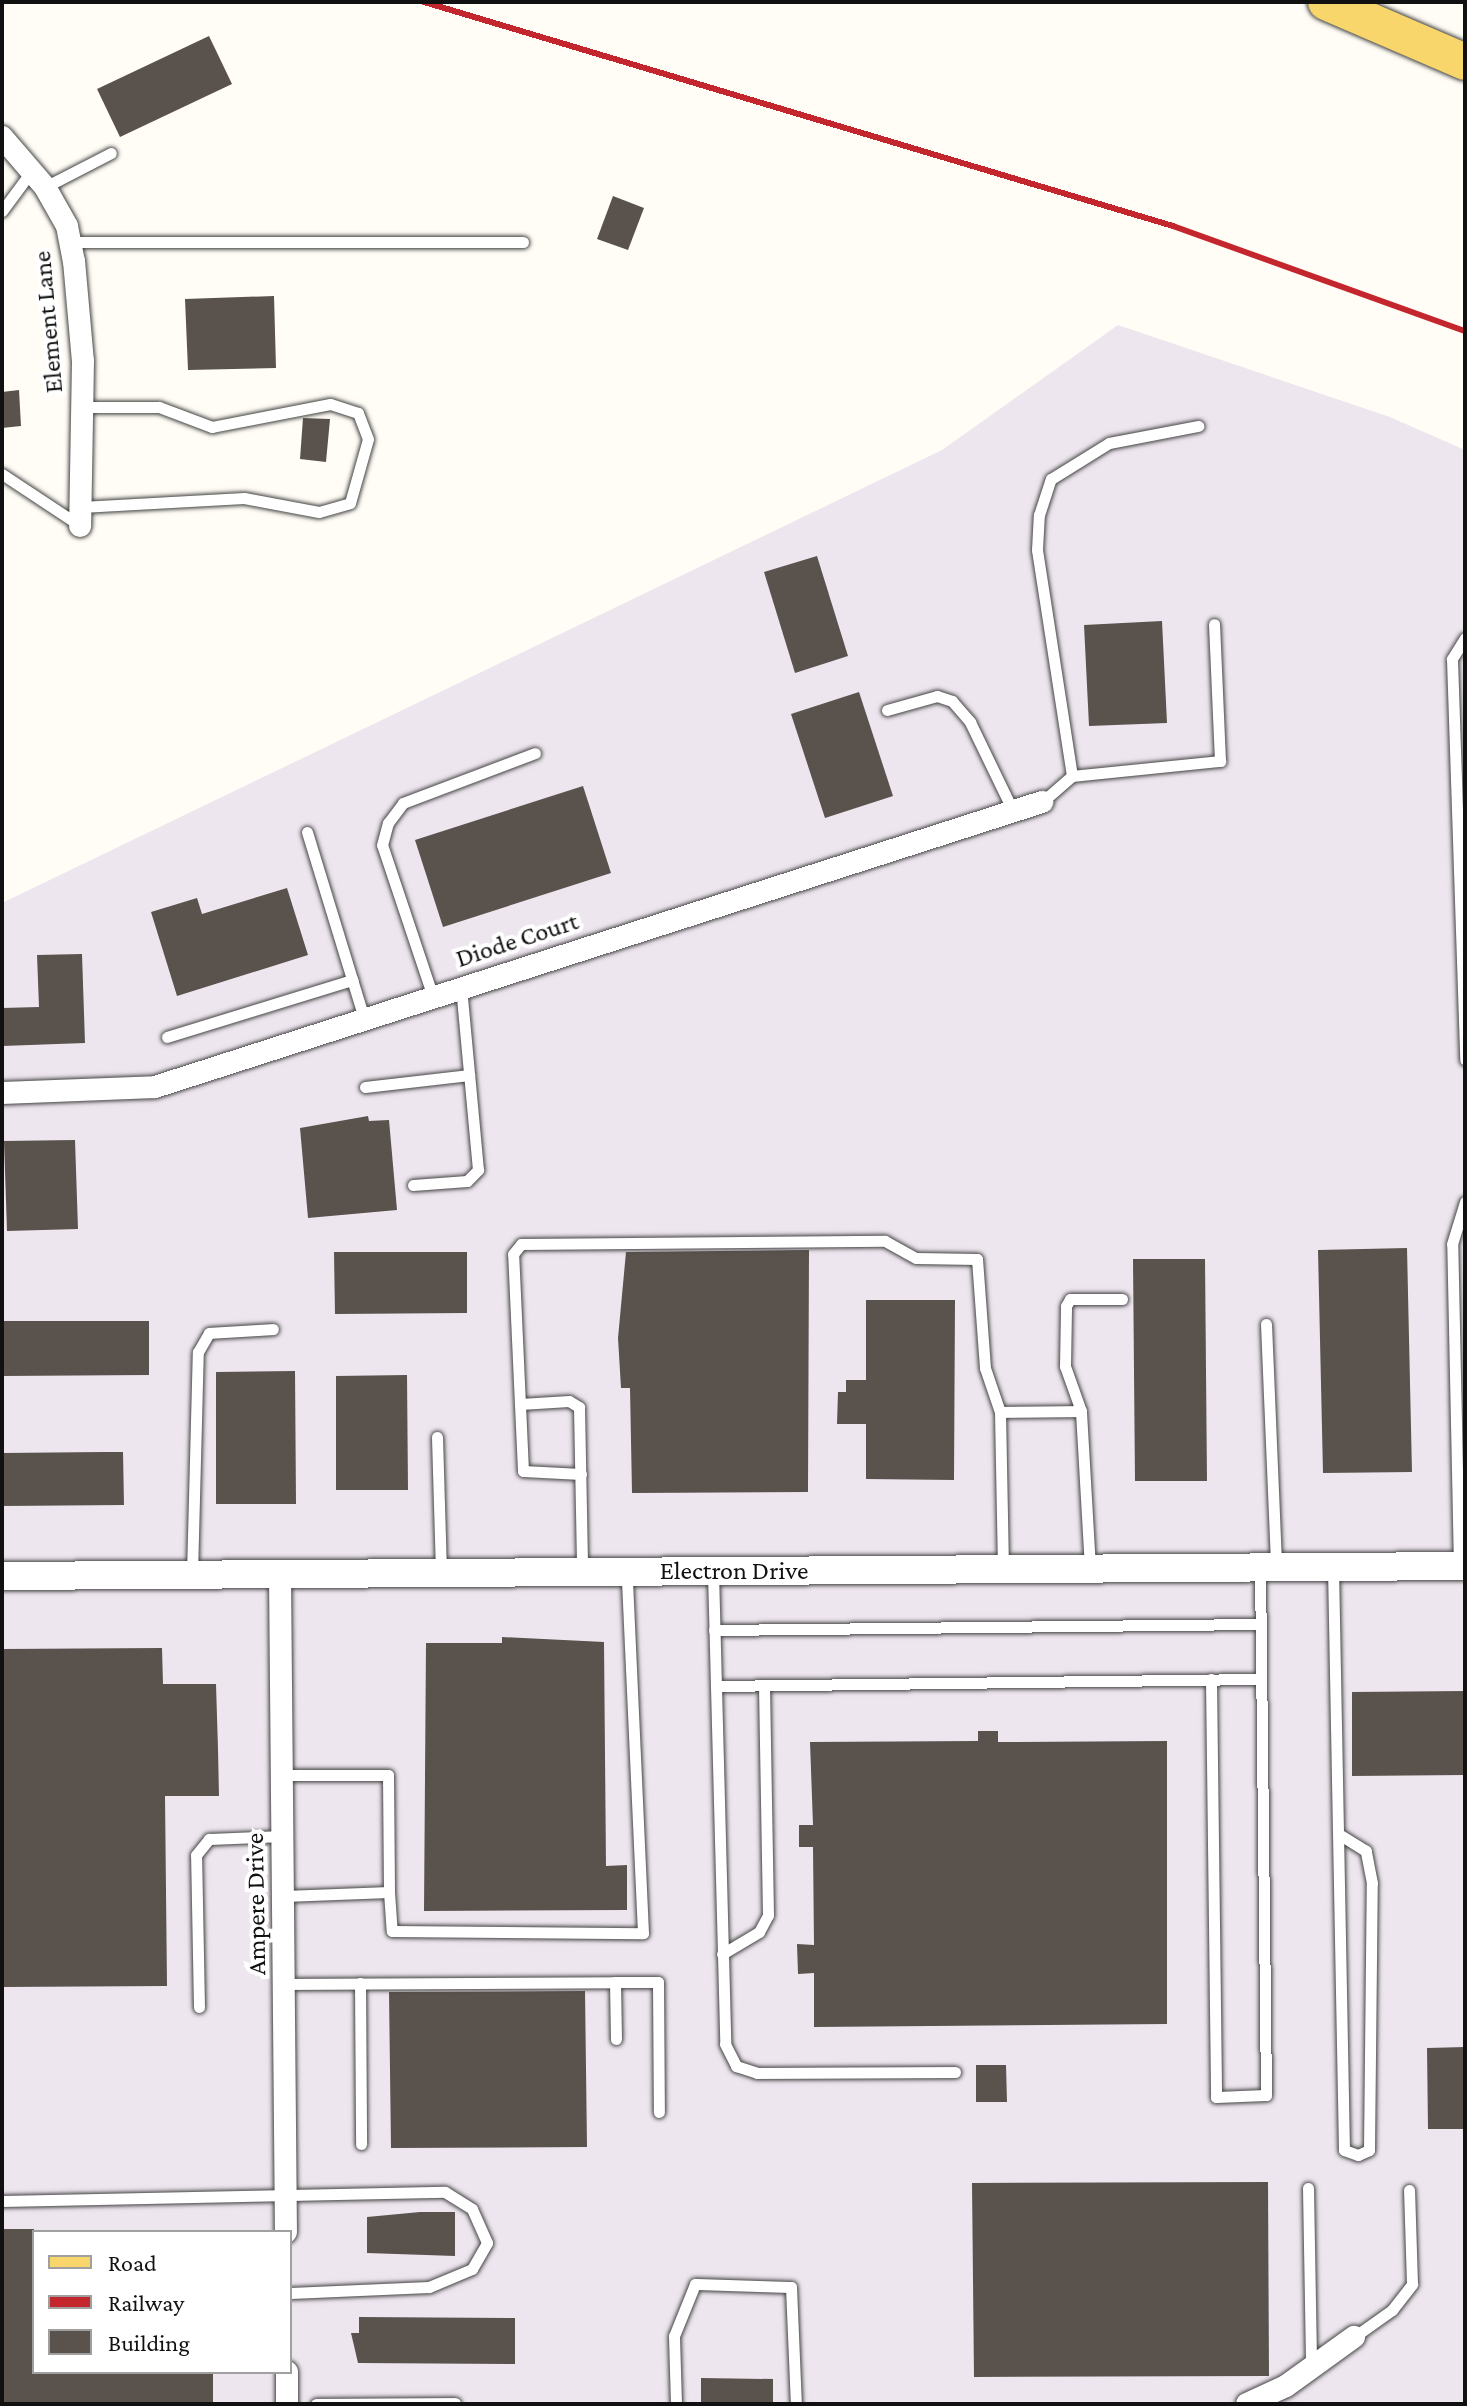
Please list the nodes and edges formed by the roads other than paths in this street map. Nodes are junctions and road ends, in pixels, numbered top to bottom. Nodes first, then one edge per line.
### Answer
1 (1326, 2) edge
2 (1465, 62) edge
3 (2, 137) edge
4 (111, 153) dead end
5 (39, 178) junction
6 (2, 211) edge
7 (70, 242) junction
8 (523, 242) dead end
9 (83, 407) junction
10 (1198, 426) dead end
11 (2, 474) edge
12 (80, 516) junction
13 (1214, 624) dead end
14 (1465, 638) edge
15 (1459, 688) edge
16 (887, 710) dead end
17 (1459, 743) edge
18 (535, 753) dead end
19 (1072, 776) junction
20 (1460, 796) edge
21 (1042, 802) joint
22 (1013, 811) junction
23 (307, 832) dead end
24 (352, 980) junction
25 (461, 988) junction
26 (433, 997) junction
27 (364, 1019) junction
28 (167, 1037) dead end
29 (1465, 1060) edge
30 (469, 1075) junction
31 (365, 1087) dead end
32 (2, 1093) edge
33 (413, 1185) dead end
34 (1465, 1202) edge
35 (1122, 1299) dead end
36 (1266, 1324) dead end
37 (273, 1329) dead end
38 (520, 1404) junction
39 (1081, 1411) junction
40 (1000, 1412) junction
41 (437, 1437) dead end
42 (581, 1474) junction
43 (1462, 1566) edge
44 (1268, 1567) junction
45 (1333, 1567) junction
46 (1003, 1569) junction
47 (1090, 1569) junction
48 (713, 1571) junction
49 (627, 1572) junction
50 (582, 1573) junction
51 (441, 1574) junction
52 (192, 1575) junction
53 (280, 1575) junction
54 (2, 1576) edge
55 (1261, 1624) junction
56 (714, 1630) junction
57 (1211, 1679) junction
58 (1261, 1679) junction
59 (716, 1686) junction
60 (764, 1686) junction
61 (283, 1775) junction
62 (1339, 1834) junction
63 (283, 1836) junction
64 (389, 1892) junction
65 (284, 1896) junction
66 (722, 1954) junction
67 (615, 1982) junction
68 (360, 1983) junction
69 (285, 1984) junction
70 (199, 2007) dead end
71 (616, 2039) dead end
72 (955, 2072) dead end
73 (659, 2112) dead end
74 (361, 2144) dead end
75 (1308, 2188) dead end
76 (1409, 2190) dead end
77 (286, 2198) junction
78 (2, 2201) edge
79 (286, 2230) edge
80 (292, 2293) edge
81 (1354, 2337) joint
82 (1311, 2368) junction
83 (287, 2374) edge
84 (455, 2403) edge
85 (287, 2404) edge
86 (316, 2404) edge
87 (676, 2404) edge
88 (796, 2404) edge
89 (1247, 2404) edge

1 - 2 main road
3 - 5 street, Element Lane
4 - 5 lane
5 - 6 lane
5 - 7 street, Element Lane
7 - 8 lane
7 - 9 street, Element Lane
9 - 12 street, Element Lane
9 - 12 lane
10 - 19 lane
11 - 12 lane
13 - 19 lane
14 - 15 lane
15 - 17 lane
16 - 22 lane
17 - 20 lane
18 - 26 lane
19 - 21 lane
20 - 29 lane
21 - 22 street, Diode Court
22 - 25 street, Diode Court
23 - 24 lane
24 - 27 lane
24 - 28 lane
25 - 26 street, Diode Court
25 - 30 lane
26 - 27 street, Diode Court
27 - 32 street, Diode Court
30 - 31 lane
30 - 33 lane
34 - 43 lane
35 - 39 lane
36 - 44 lane
37 - 52 lane
38 - 40 lane
38 - 42 lane
38 - 42 lane
39 - 40 lane
39 - 47 lane
40 - 46 lane
41 - 51 lane
42 - 50 lane
43 - 45 street, Electron Drive
44 - 45 street, Electron Drive
44 - 47 street, Electron Drive
44 - 55 lane
45 - 62 lane
46 - 47 street, Electron Drive
46 - 48 street, Electron Drive
48 - 49 street, Electron Drive
48 - 56 lane
49 - 50 street, Electron Drive
49 - 64 lane
50 - 51 street, Electron Drive
51 - 53 street, Electron Drive
52 - 53 street, Electron Drive
52 - 54 street, Electron Drive
53 - 61 street, Ampere Drive
55 - 56 lane
55 - 58 lane
56 - 59 lane
57 - 58 lane
57 - 58 lane
57 - 60 lane
59 - 60 lane
59 - 66 lane
60 - 66 lane
61 - 63 street, Ampere Drive
61 - 64 lane
62 - 62 lane
63 - 65 street, Ampere Drive
63 - 70 lane
64 - 65 lane
65 - 69 street, Ampere Drive
66 - 72 lane
67 - 68 lane
67 - 71 lane
67 - 73 lane
68 - 69 lane
68 - 74 lane
69 - 77 street, Ampere Drive
75 - 82 lane
76 - 81 lane
77 - 78 lane
77 - 79 street, Ampere Drive
77 - 80 lane
81 - 82 street
82 - 89 street
83 - 85 street
84 - 86 lane
87 - 88 lane

